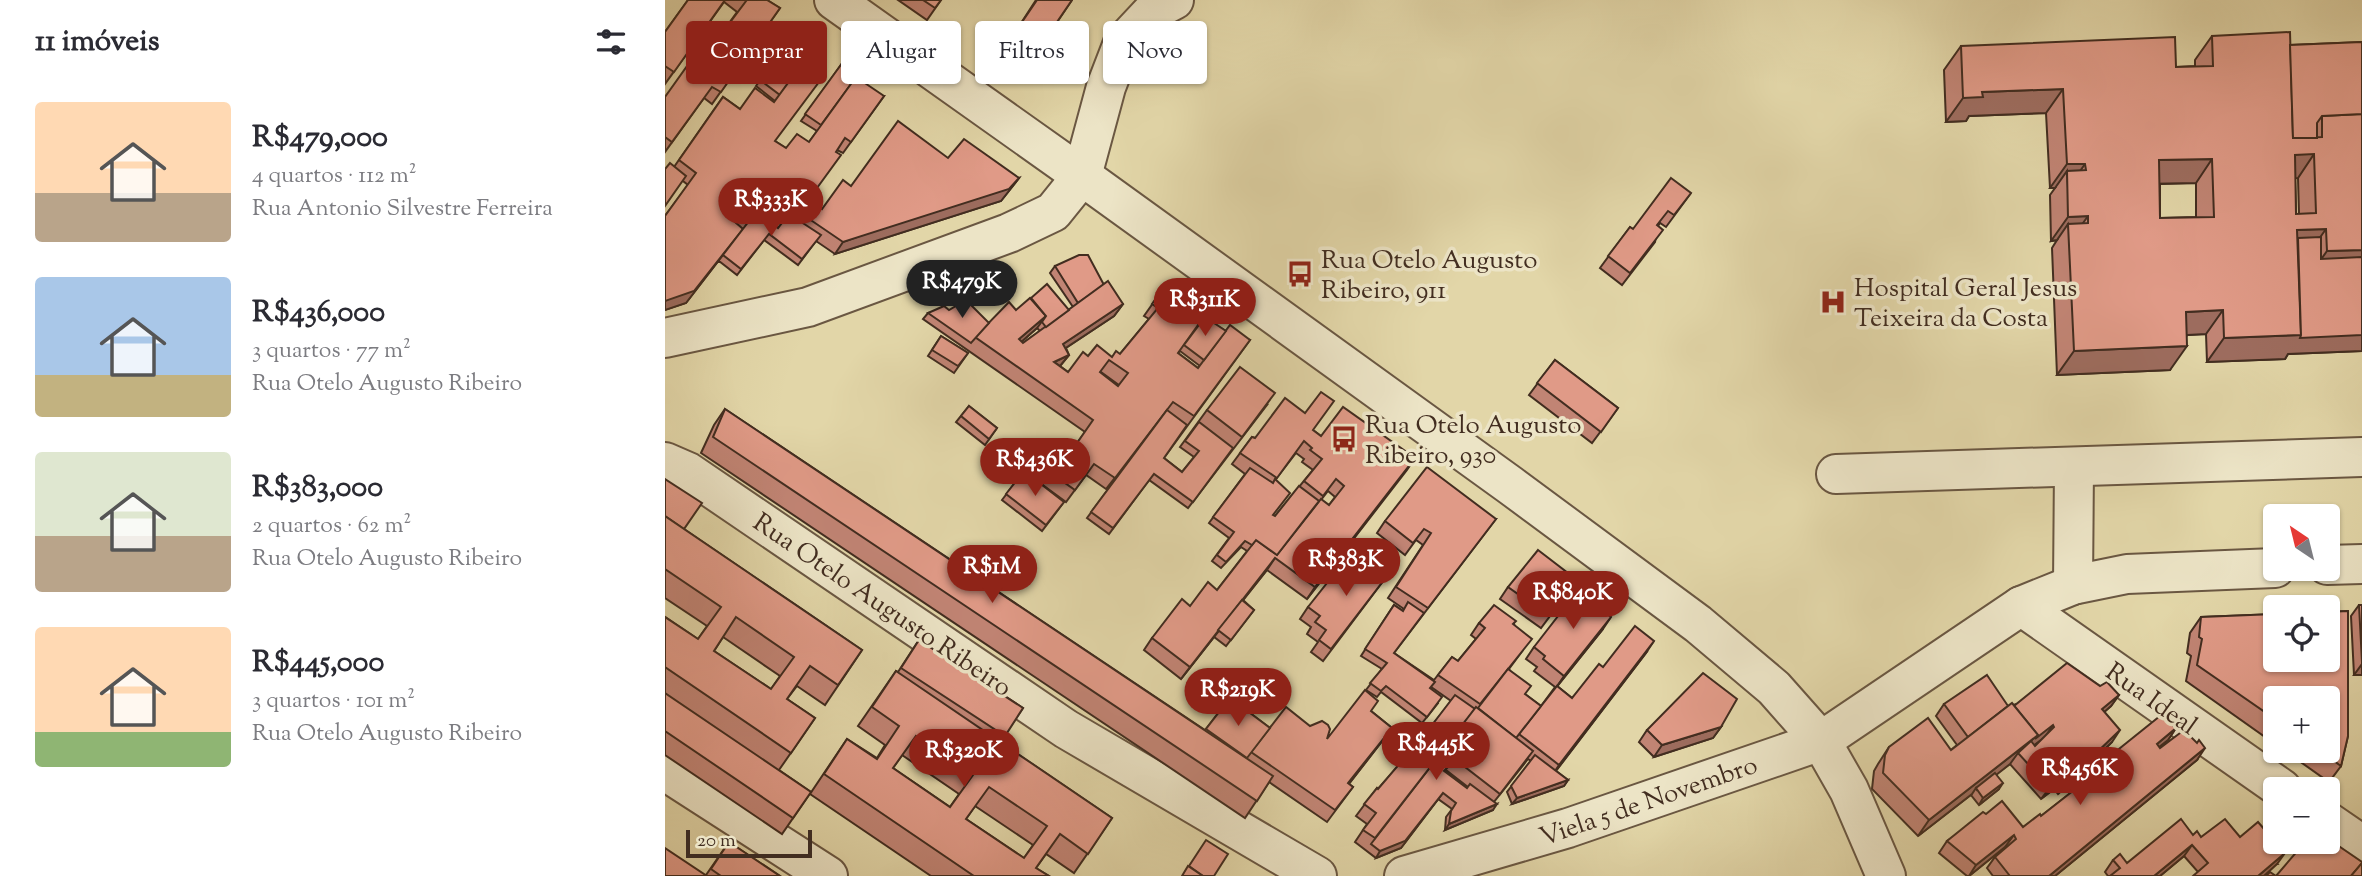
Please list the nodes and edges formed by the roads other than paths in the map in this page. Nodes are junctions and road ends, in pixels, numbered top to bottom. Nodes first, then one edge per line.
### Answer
1 (834, 0) edge
2 (1174, 0) edge
3 (1082, 176) junction
4 (665, 338) edge
5 (2362, 457) edge
6 (665, 462) edge
7 (2074, 467) junction
8 (1836, 474) dead end
9 (2362, 564) edge
10 (2340, 565) edge
11 (2263, 568) edge
12 (2073, 585) junction
13 (2021, 606) junction
14 (1821, 741) junction
15 (665, 771) edge
16 (2265, 777) edge
17 (2340, 830) edge
18 (2362, 845) edge
19 (1498, 862) edge
20 (828, 876) edge
21 (1317, 876) edge
22 (1404, 876) edge
23 (1886, 876) edge

1 - 3 street
2 - 3 street
3 - 4 street
3 - 14 street
5 - 7 street
6 - 21 street, Rua Otelo Augusto Ribeiro
7 - 8 street
7 - 12 street
9 - 10 street
11 - 12 street, Viela 5 de Novembro
12 - 13 street, Viela 5 de Novembro
13 - 14 street, Viela 5 de Novembro
13 - 16 street, Rua Ideal
14 - 19 street, Viela 5 de Novembro
14 - 23 street
15 - 20 street
17 - 18 street
19 - 22 street

